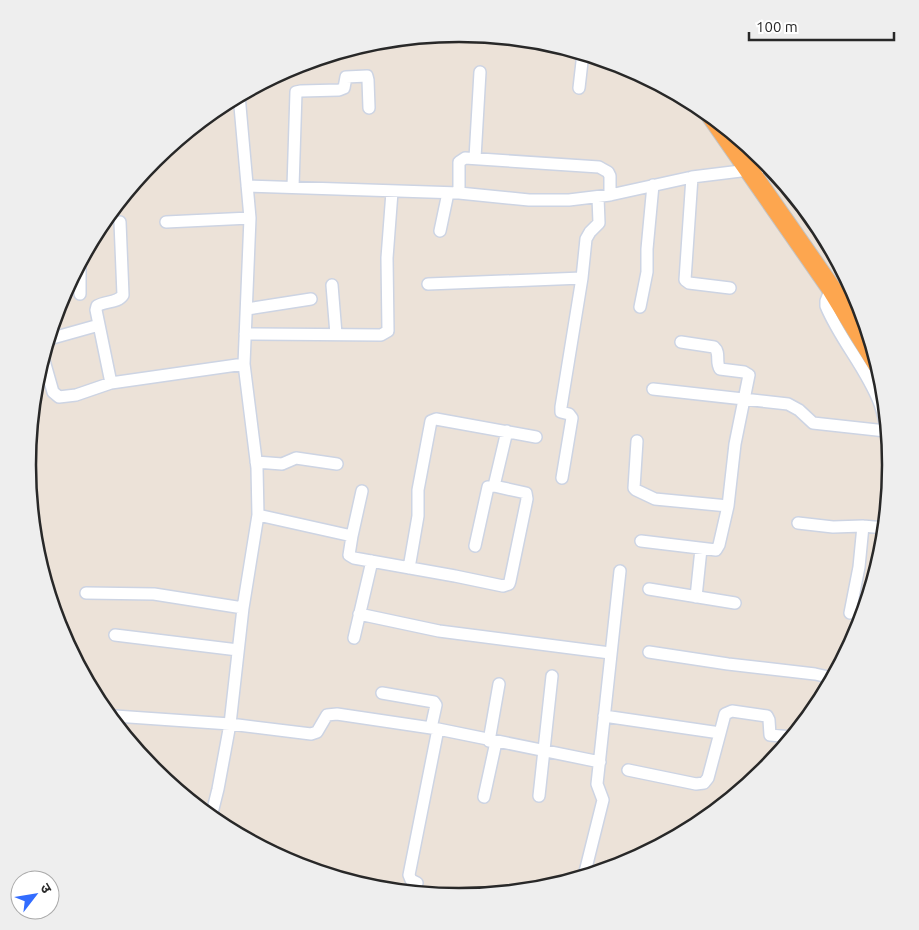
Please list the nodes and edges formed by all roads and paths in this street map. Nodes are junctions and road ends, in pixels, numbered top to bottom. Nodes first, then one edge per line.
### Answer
1 (581, 60) edge
2 (480, 72) dead end
3 (579, 88) dead end
4 (240, 103) edge
5 (369, 108) dead end
6 (725, 136) edge
7 (475, 158) junction
8 (761, 168) edge
9 (749, 170) junction
10 (692, 177) junction
11 (653, 185) junction
12 (247, 186) junction
13 (293, 187) junction
14 (392, 192) junction
15 (453, 193) junction
16 (610, 195) junction
17 (598, 197) junction
18 (250, 218) junction
19 (120, 222) dead end
20 (166, 222) dead end
21 (440, 231) dead end
22 (80, 278) edge
23 (582, 278) junction
24 (428, 284) dead end
25 (332, 285) dead end
26 (730, 288) dead end
27 (831, 288) junction
28 (80, 294) dead end
29 (311, 299) dead end
30 (640, 307) dead end
31 (247, 309) junction
32 (99, 325) junction
33 (859, 326) edge
34 (245, 334) junction
35 (336, 334) junction
36 (57, 337) edge
37 (681, 342) dead end
38 (244, 364) junction
39 (47, 371) edge
40 (111, 383) junction
41 (653, 388) dead end
42 (745, 399) junction
43 (877, 399) edge
44 (507, 430) junction
45 (881, 430) edge
46 (536, 437) dead end
47 (637, 440) dead end
48 (256, 462) junction
49 (336, 464) dead end
50 (562, 478) dead end
51 (494, 486) junction
52 (362, 491) dead end
53 (728, 506) junction
54 (258, 516) junction
55 (798, 523) dead end
56 (863, 526) junction
57 (878, 527) edge
58 (352, 536) junction
59 (641, 541) dead end
60 (475, 546) dead end
61 (701, 549) junction
62 (372, 561) junction
63 (409, 568) junction
64 (620, 571) dead end
65 (649, 590) dead end
66 (86, 593) dead end
67 (696, 597) junction
68 (735, 603) dead end
69 (243, 608) junction
70 (850, 613) dead end
71 (359, 614) junction
72 (115, 635) dead end
73 (354, 638) dead end
74 (238, 650) junction
75 (610, 652) junction
76 (649, 652) dead end
77 (552, 676) dead end
78 (826, 677) edge
79 (500, 684) dead end
80 (382, 693) dead end
81 (119, 716) edge
82 (604, 716) junction
83 (230, 724) junction
84 (435, 729) junction
85 (720, 733) junction
86 (784, 736) edge
87 (493, 741) junction
88 (544, 751) junction
89 (600, 762) junction
90 (628, 770) dead end
91 (539, 796) dead end
92 (484, 797) dead end
93 (213, 809) edge
94 (586, 869) edge
95 (417, 883) dead end

1 - 3 street
2 - 7 street
4 - 12 street
5 - 13 street
6 - 9 highway
7 - 15 street
7 - 16 street
8 - 9 street
9 - 10 street
9 - 27 highway
10 - 11 street
10 - 26 street
11 - 16 street
11 - 30 street
12 - 13 street
12 - 18 street
13 - 14 street
14 - 15 street
14 - 35 street
15 - 17 street
15 - 21 street
16 - 17 street
17 - 23 street
18 - 20 street
18 - 31 street
19 - 32 street
22 - 28 street
23 - 24 street
23 - 50 street
25 - 35 street
27 - 33 highway
27 - 43 street
29 - 31 street
31 - 34 street
32 - 36 street
32 - 40 street
34 - 35 street
34 - 38 street
37 - 42 street
38 - 40 street
38 - 48 street
39 - 40 street
41 - 42 street
42 - 45 street
42 - 53 street
44 - 46 street
44 - 51 street
44 - 63 street
47 - 53 street
48 - 49 street
48 - 54 street
51 - 60 street
51 - 63 street
52 - 58 street
53 - 61 street
54 - 58 street
54 - 69 street
55 - 56 street
56 - 57 street
56 - 70 street
58 - 62 street
59 - 61 street
61 - 67 street
62 - 63 street
62 - 71 street
64 - 75 street
65 - 67 street
66 - 69 street
67 - 68 street
69 - 74 street
71 - 73 street
71 - 75 street
72 - 74 street
74 - 83 street
75 - 82 street
76 - 78 street
77 - 88 street
79 - 87 street
80 - 84 street
81 - 83 street
82 - 85 street
82 - 89 street
83 - 84 street
83 - 93 street
84 - 87 street
84 - 95 street
85 - 86 street
85 - 90 street
87 - 88 street
87 - 92 street
88 - 89 street
88 - 91 street
89 - 94 street

